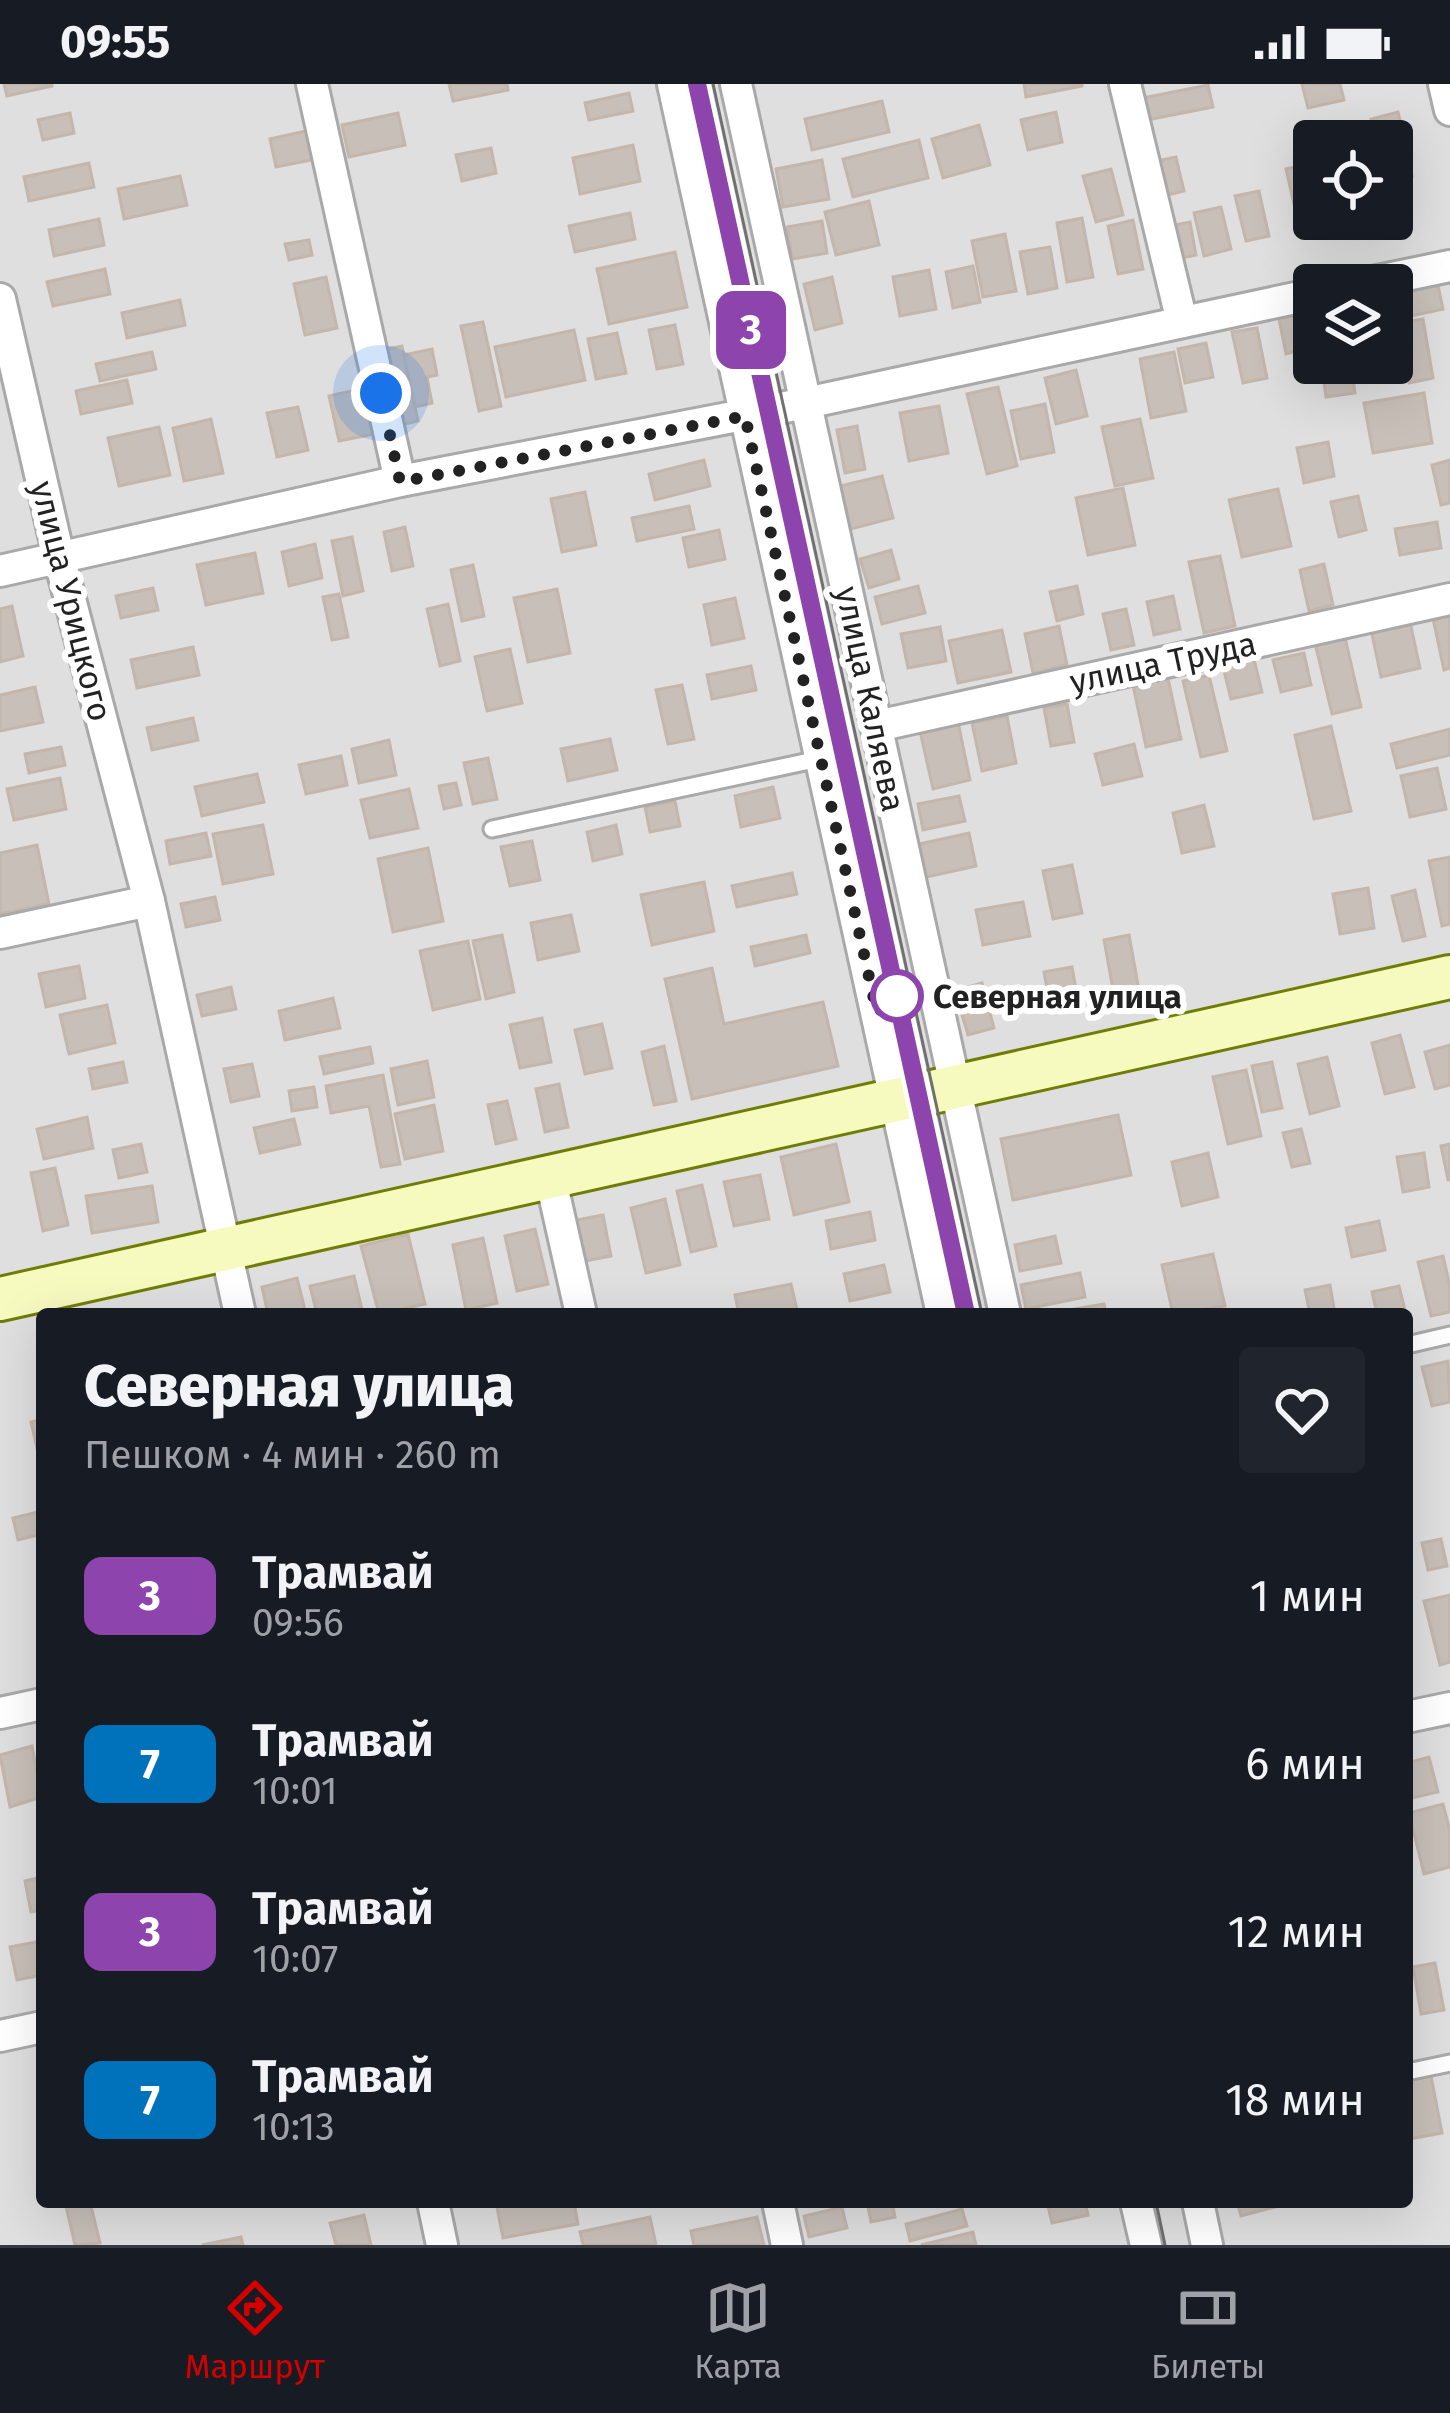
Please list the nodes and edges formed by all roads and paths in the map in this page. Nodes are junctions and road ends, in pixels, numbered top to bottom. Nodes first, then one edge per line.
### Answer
1 (312, 84) edge
2 (673, 84) edge
3 (736, 84) edge
4 (1125, 84) edge
5 (1444, 84) edge
6 (1450, 110) edge
7 (1450, 266) edge
8 (1413, 274) edge
9 (1293, 298) edge
10 (0, 299) edge
11 (1182, 322) junction
12 (806, 404) junction
13 (745, 416) junction
14 (400, 482) junction
15 (59, 557) junction
16 (0, 571) edge
17 (1450, 599) edge
18 (877, 726) junction
19 (820, 760) junction
20 (492, 829) dead end
21 (149, 902) junction
22 (0, 933) edge
23 (1450, 976) edge
24 (957, 1085) junction
25 (896, 1098) junction
26 (550, 1176) junction
27 (225, 1248) junction
28 (0, 1299) edge
29 (238, 1308) edge
30 (580, 1308) edge
31 (941, 1308) edge
32 (1004, 1308) edge
33 (1450, 1335) edge
34 (1413, 1344) edge
35 (36, 1704) edge
36 (1450, 1708) edge
37 (0, 1713) edge
38 (1413, 1717) edge
39 (36, 2028) edge
40 (0, 2036) edge
41 (1450, 2063) edge
42 (1413, 2071) edge
43 (435, 2208) edge
44 (779, 2208) edge
45 (1137, 2208) edge
46 (1199, 2208) edge
47 (442, 2245) edge
48 (787, 2245) edge
49 (1146, 2245) edge
50 (1207, 2245) edge

1 - 14 street
2 - 13 street, улица Каляева
3 - 12 street, улица Каляева
4 - 11 street
5 - 6 street
7 - 8 street
9 - 11 street
10 - 15 street, улица Урицкого
11 - 12 street
12 - 13 street
12 - 18 street, улица Каляева
13 - 14 street
13 - 19 street, улица Каляева
14 - 15 street
15 - 16 street
15 - 21 street, улица Урицкого
17 - 18 street, улица Труда
18 - 24 street, улица Каляева
19 - 20 lane, улица Каляева
19 - 25 street, улица Каляева
21 - 22 street
21 - 27 street, улица Урицкого
23 - 24 main road
24 - 25 main road
24 - 32 street, улица Каляева
25 - 26 main road
25 - 31 street, улица Каляева
26 - 27 main road
26 - 30 street
27 - 28 main road
27 - 29 street, улица Урицкого
33 - 34 lane
35 - 37 street
36 - 38 street
39 - 40 street
41 - 42 lane
43 - 47 street
44 - 48 street
45 - 49 street
46 - 50 street

